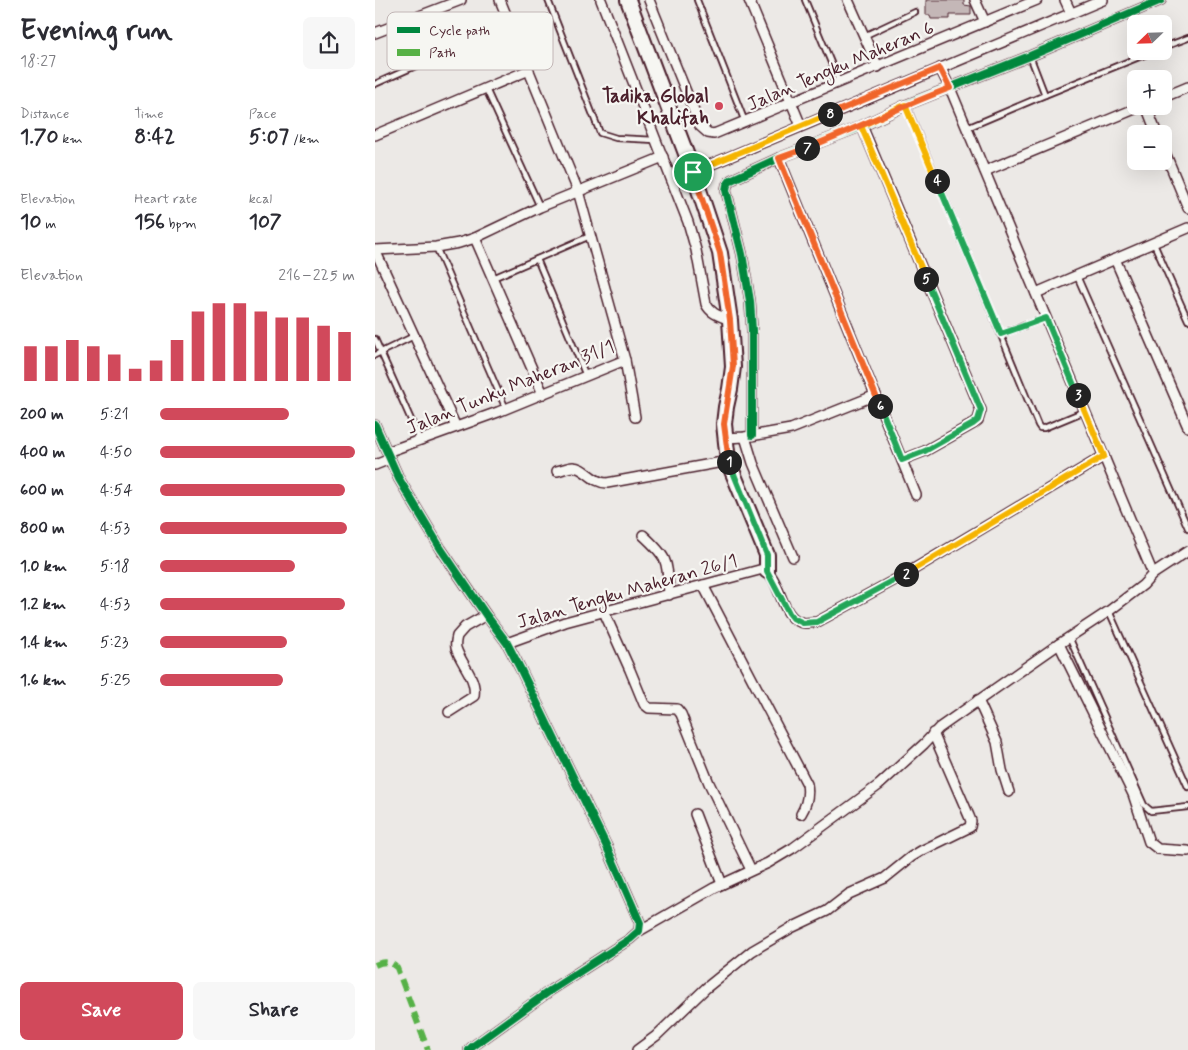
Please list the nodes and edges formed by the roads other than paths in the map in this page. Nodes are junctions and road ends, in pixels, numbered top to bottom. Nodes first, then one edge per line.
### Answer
1 (461, 0) edge
2 (500, 0) edge
3 (548, 0) edge
4 (601, 0) edge
5 (628, 0) edge
6 (649, 0) edge
7 (697, 0) edge
8 (749, 0) edge
9 (805, 0) edge
10 (848, 0) edge
11 (975, 0) edge
12 (1037, 0) edge
13 (1065, 0) edge
14 (1103, 0) edge
15 (1161, 0) edge
16 (1021, 3) edge
17 (430, 12) edge
18 (505, 12) edge
19 (553, 12) edge
20 (915, 12) dead end
21 (553, 13) edge
22 (1071, 13) junction
23 (985, 22) junction
24 (387, 28) edge
25 (375, 33) edge
26 (864, 36) junction
27 (1188, 38) edge
28 (1173, 44) edge
29 (1030, 56) junction
30 (1132, 60) edge
31 (877, 66) junction
32 (940, 68) junction
33 (406, 70) edge
34 (529, 70) joint
35 (839, 83) junction
36 (375, 84) edge
37 (1188, 87) edge
38 (950, 88) junction
39 (485, 89) junction
40 (1172, 94) edge
41 (1045, 95) junction
42 (791, 102) junction
43 (905, 105) junction
44 (1127, 112) edge
45 (745, 122) junction
46 (801, 126) junction
47 (861, 126) junction
48 (967, 128) junction
49 (375, 135) edge
50 (655, 140) junction
51 (663, 156) junction
52 (779, 158) junction
53 (1172, 169) edge
54 (985, 171) junction
55 (693, 172) junction
56 (578, 191) junction
57 (540, 207) junction
58 (1188, 208) edge
59 (1188, 228) edge
60 (590, 236) junction
61 (475, 238) junction
62 (1154, 244) junction
63 (436, 247) junction
64 (375, 250) edge
65 (537, 259) junction
66 (1115, 259) junction
67 (1077, 276) junction
68 (493, 278) junction
69 (1036, 293) junction
70 (1046, 318) junction
71 (730, 320) junction
72 (1188, 320) edge
73 (1001, 334) junction
74 (414, 336) junction
75 (375, 339) edge
76 (381, 352) junction
77 (375, 355) edge
78 (625, 360) junction
79 (586, 376) junction
80 (543, 394) junction
81 (876, 395) junction
82 (506, 409) junction
83 (1085, 411) junction
84 (635, 417) dead end
85 (375, 425) edge
86 (456, 427) junction
87 (1188, 428) edge
88 (749, 436) junction
89 (725, 438) junction
90 (420, 440) junction
91 (388, 456) junction
92 (1104, 456) junction
93 (902, 460) junction
94 (728, 461) junction
95 (375, 465) edge
96 (557, 471) dead end
97 (916, 495) dead end
98 (1188, 528) edge
99 (643, 535) dead end
100 (1188, 550) edge
101 (793, 557) dead end
102 (767, 571) junction
103 (1153, 574) junction
104 (703, 585) junction
105 (669, 595) junction
106 (1109, 611) junction
107 (604, 612) junction
108 (486, 615) junction
109 (1069, 637) junction
110 (507, 643) junction
111 (1059, 644) junction
112 (978, 700) junction
113 (449, 712) dead end
114 (933, 733) junction
115 (1188, 787) edge
116 (1009, 792) dead end
117 (1188, 807) edge
118 (695, 814) dead end
119 (801, 814) dead end
120 (1188, 852) edge
121 (751, 870) junction
122 (722, 884) junction
123 (639, 931) junction
124 (469, 1050) edge
125 (637, 1050) edge

1 - 17 street
2 - 18 street, Jalan Tunku Maheran 31/1
3 - 19 lane
4 - 50 street
5 - 55 street
6 - 45 street, Jalan Tengku Maheran 6
7 - 45 lane
8 - 42 street
9 - 35 lane
10 - 26 street
11 - 23 street
12 - 16 street, Jalan Tengku Maheran 6
13 - 22 street
14 - 22 street
15 - 29 street
16 - 23 street, Jalan Tengku Maheran 6
20 - 26 lane
21 - 50 lane
22 - 32 street
23 - 31 street, Jalan Tengku Maheran 6
24 - 25 street
26 - 31 street
27 - 28 lane
29 - 38 street
29 - 41 lane
30 - 41 lane
31 - 35 street, Jalan Tengku Maheran 6
32 - 38 street
32 - 46 street
33 - 36 lane
34 - 39 street
34 - 56 street, Jalan Tunku Maheran 31/1
35 - 42 street, Jalan Tengku Maheran 6
37 - 40 street
38 - 43 street
38 - 48 street
39 - 49 street
39 - 57 lane
41 - 48 lane
42 - 45 street, Jalan Tengku Maheran 6
42 - 46 street
43 - 47 street
43 - 73 lane
44 - 54 street
46 - 55 street
47 - 52 street
47 - 93 street
48 - 54 street
50 - 51 street
51 - 56 street
51 - 71 street
52 - 81 street
52 - 88 street
53 - 58 street
54 - 69 street
55 - 71 street
56 - 57 street
56 - 60 street, Jalan Tunku Maheran 31/1
57 - 61 street
59 - 62 street
60 - 65 lane
60 - 78 street, Jalan Tunku Maheran 31/1
61 - 63 street
61 - 68 street
62 - 66 street
62 - 72 lane
63 - 64 street
63 - 82 lane
64 - 74 street
65 - 68 lane
65 - 79 lane
66 - 67 street
66 - 87 street
67 - 69 street
67 - 98 lane
68 - 80 street
69 - 70 street
70 - 73 lane
70 - 83 street
71 - 89 street
73 - 83 lane
74 - 76 lane
74 - 86 street
75 - 76 lane
76 - 77 lane
76 - 90 lane
78 - 79 street, Jalan Tunku Maheran 31/1
78 - 84 street
79 - 80 street, Jalan Tunku Maheran 31/1
80 - 82 street, Jalan Tunku Maheran 31/1
81 - 88 street
81 - 93 street
82 - 86 street, Jalan Tunku Maheran 31/1
83 - 92 street
85 - 91 street
86 - 90 street, Jalan Tunku Maheran 31/1
88 - 89 street
88 - 101 street
89 - 94 street
90 - 91 street, Jalan Tunku Maheran 31/1
91 - 95 street, Jalan Tunku Maheran 31/1
91 - 108 street
92 - 102 street, Jalan Tengku Maheran 26/1
92 - 103 street
93 - 97 street
94 - 96 street
94 - 102 street
99 - 105 street
100 - 103 street
102 - 104 street, Jalan Tengku Maheran 26/1
103 - 106 street
104 - 105 street, Jalan Tengku Maheran 26/1
104 - 119 street
105 - 107 street, Jalan Tengku Maheran 26/1
106 - 109 street
106 - 115 lane
107 - 110 street, Jalan Tengku Maheran 26/1
107 - 121 street
108 - 110 street
108 - 113 street
109 - 111 street
109 - 117 lane
110 - 123 street
111 - 112 street
111 - 120 street
112 - 114 street
112 - 116 street
114 - 121 street
114 - 125 street
118 - 122 street
121 - 122 street
122 - 123 street
123 - 124 street

